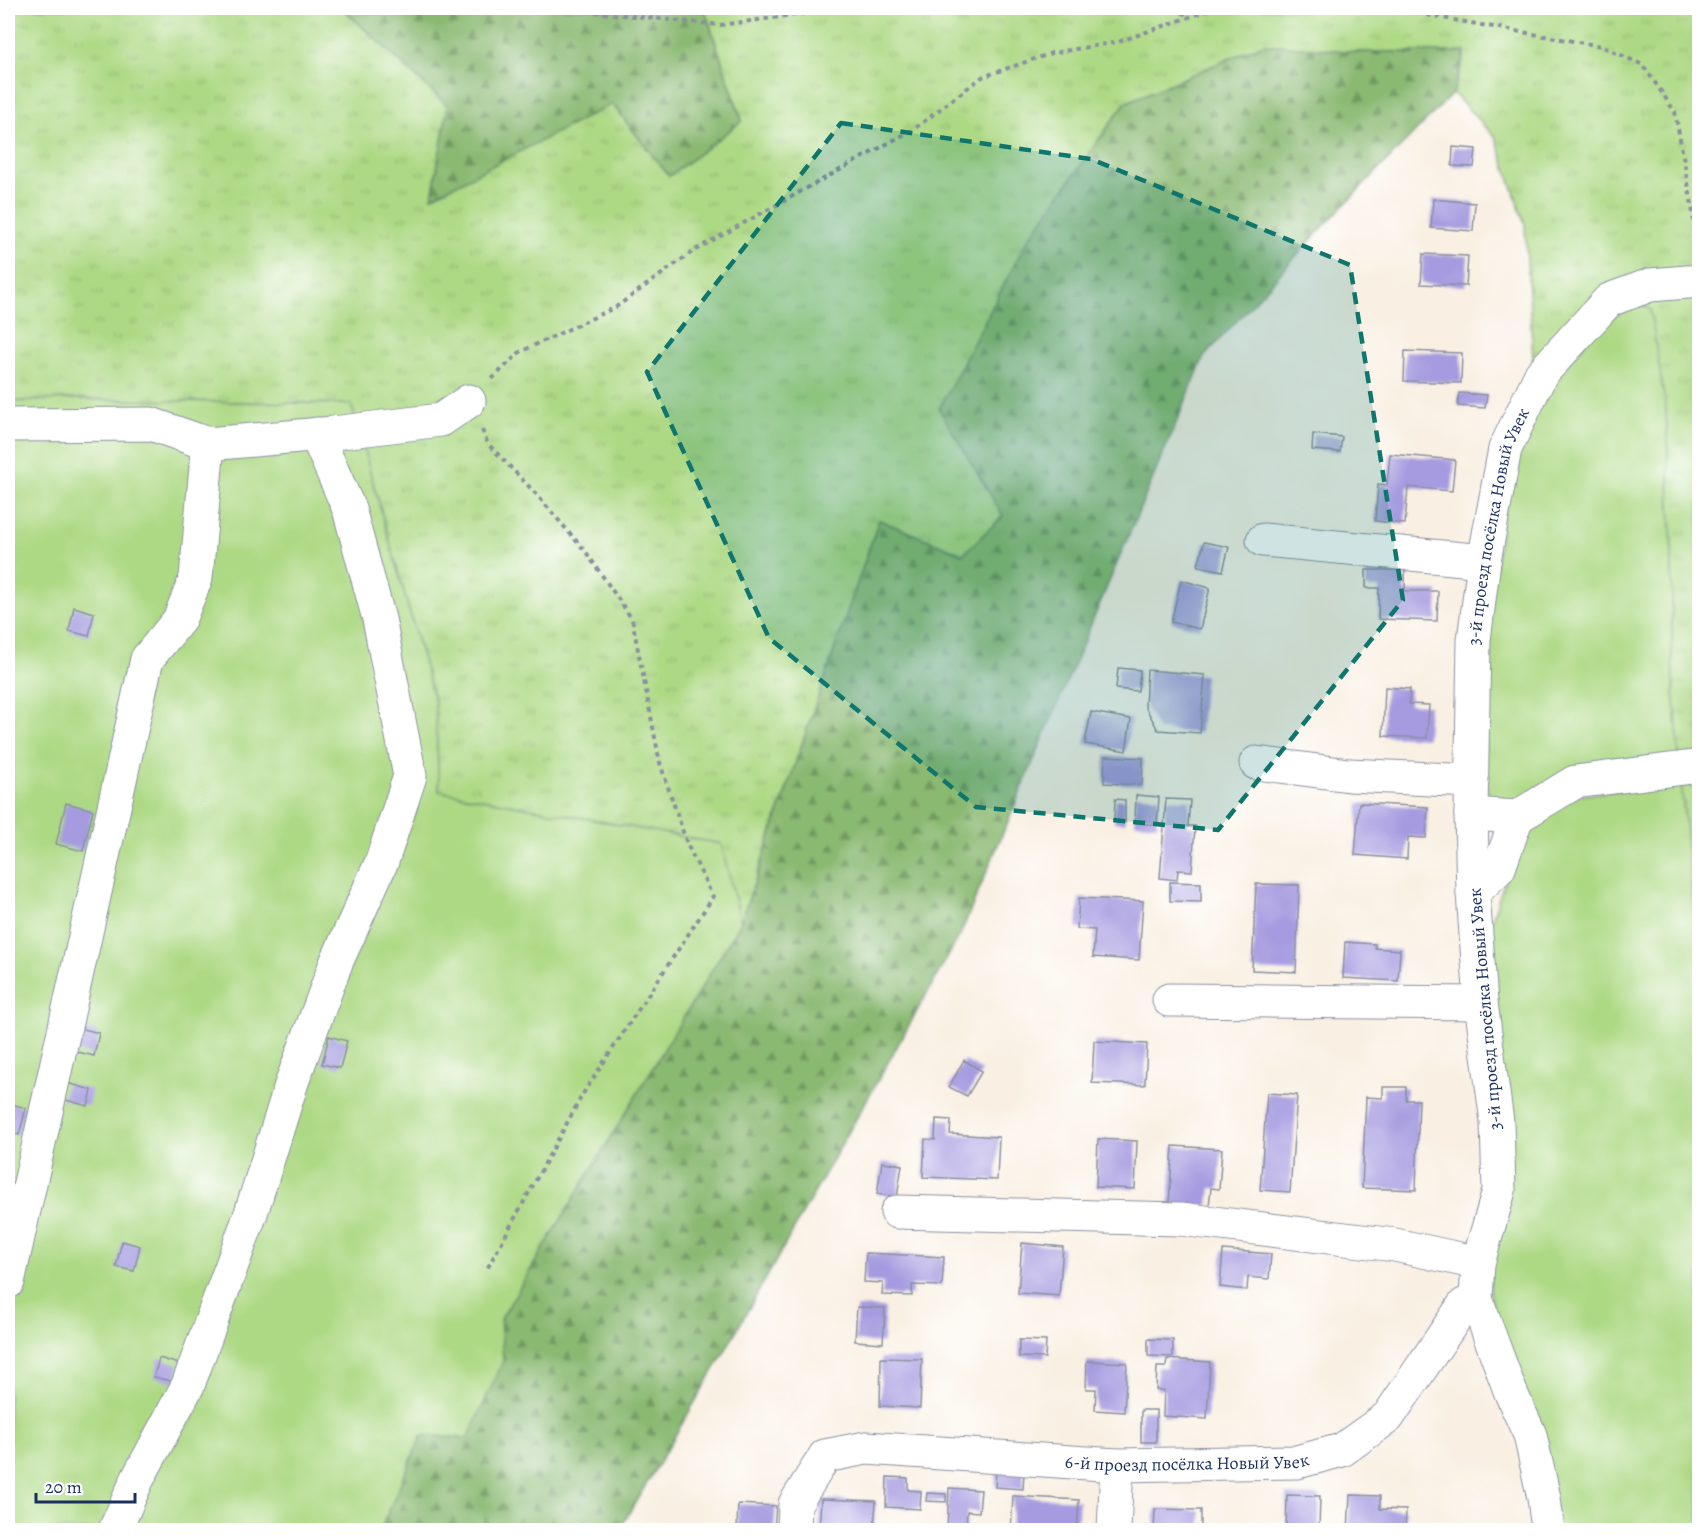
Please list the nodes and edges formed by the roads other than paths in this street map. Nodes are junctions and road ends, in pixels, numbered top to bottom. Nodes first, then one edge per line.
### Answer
1 (1698, 266) edge
2 (469, 401) road end
3 (8, 425) edge
4 (316, 434) junction
5 (207, 444) junction
6 (1263, 540) dead end
7 (1484, 561) junction
8 (1256, 763) dead end
9 (1700, 766) edge
10 (1472, 781) junction
11 (1471, 814) junction
12 (1517, 817) junction
13 (1473, 893) junction
14 (1169, 1000) dead end
15 (1481, 1003) junction
16 (897, 1212) dead end
17 (1478, 1263) junction
18 (8, 1282) edge
19 (1476, 1299) junction
20 (1117, 1465) junction
21 (115, 1530) edge
22 (794, 1530) edge
23 (1114, 1530) edge
24 (1548, 1530) edge

1 - 7 street, 3-й проезд посёлка Новый Увек
2 - 4 street
3 - 5 street
4 - 5 street
4 - 21 street
5 - 18 street
6 - 7 street
7 - 10 street, 3-й проезд посёлка Новый Увек
8 - 10 street
9 - 12 street
10 - 11 street, 3-й проезд посёлка Новый Увек
11 - 12 street
11 - 13 street, 3-й проезд посёлка Новый Увек
12 - 13 street
13 - 15 street, 3-й проезд посёлка Новый Увек
14 - 15 street
15 - 17 street, 3-й проезд посёлка Новый Увек
16 - 17 street
17 - 19 street, 3-й проезд посёлка Новый Увек
19 - 20 street, 6-й проезд посёлка Новый Увек
19 - 24 street, 3-й проезд посёлка Новый Увек
20 - 22 street, 6-й проезд посёлка Новый Увек
20 - 23 street

